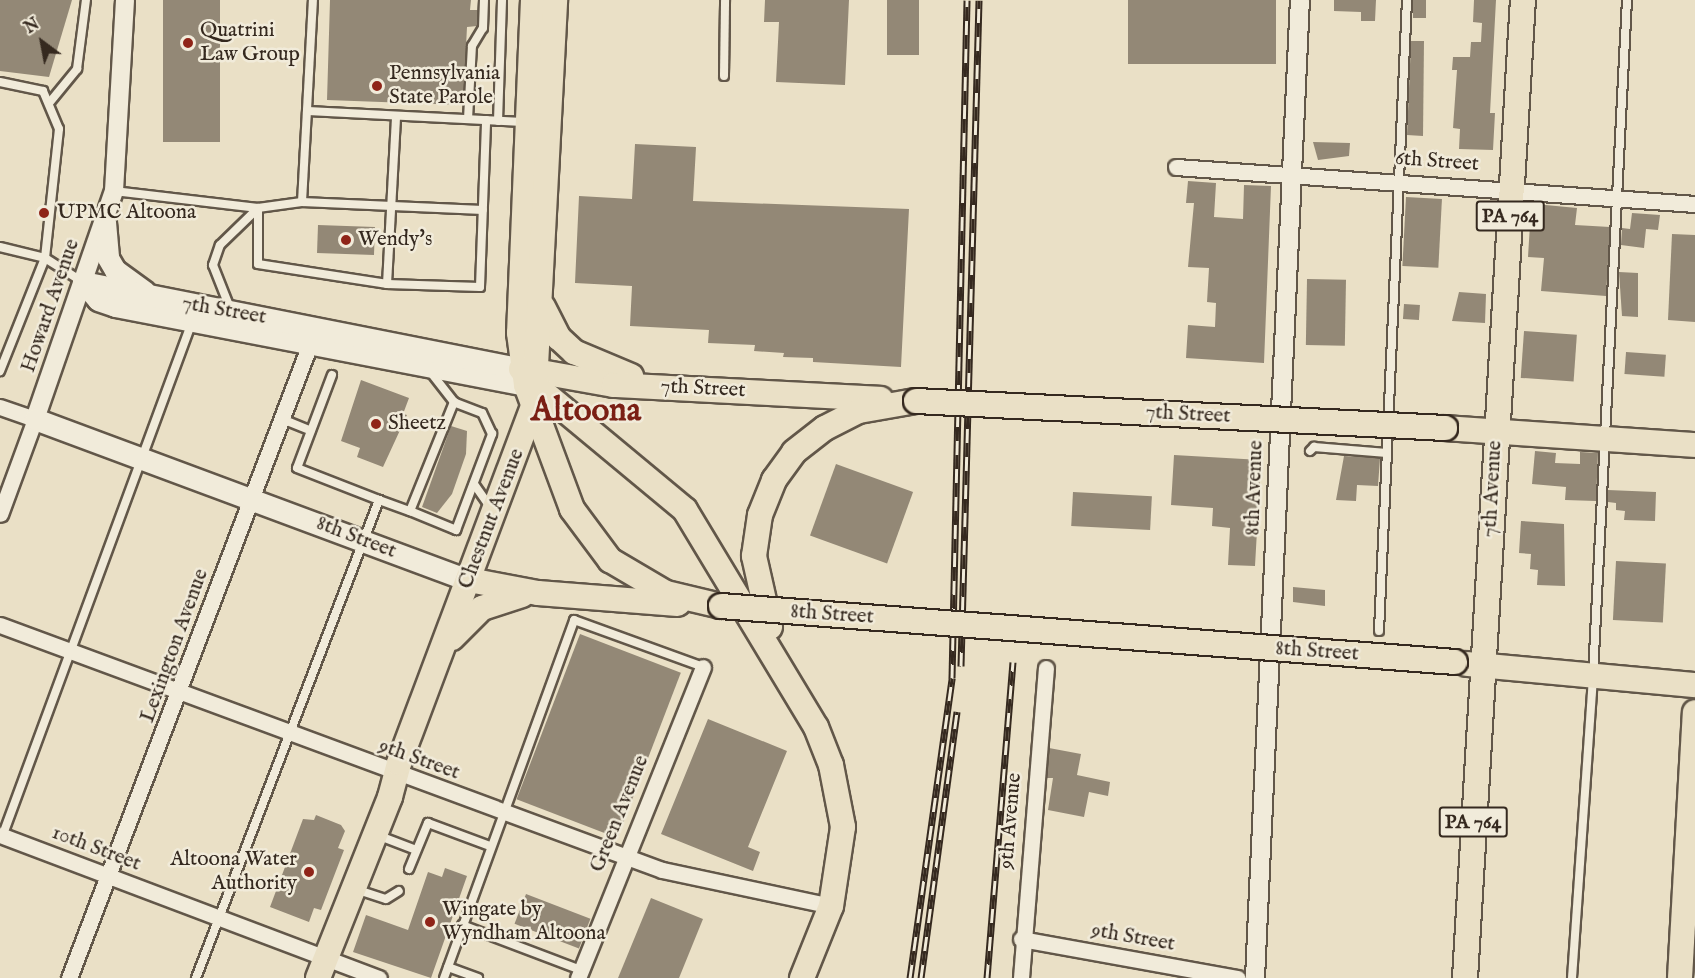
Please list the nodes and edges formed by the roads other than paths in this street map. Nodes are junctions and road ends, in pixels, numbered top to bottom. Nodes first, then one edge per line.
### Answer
1 (87, 0) edge
2 (125, 0) edge
3 (313, 0) edge
4 (484, 0) edge
5 (502, 0) edge
6 (533, 0) edge
7 (555, 0) edge
8 (724, 0) edge
9 (1299, 0) edge
10 (1407, 0) edge
11 (1523, 0) edge
12 (1627, 0) edge
13 (724, 76) dead end
14 (0, 82) edge
15 (50, 102) junction
16 (307, 111) junction
17 (396, 116) junction
18 (468, 119) junction
19 (486, 120) junction
20 (498, 121) junction
21 (528, 122) junction
22 (1176, 167) dead end
23 (1291, 173) junction
24 (1400, 181) junction
25 (1512, 188) junction
26 (114, 191) junction
27 (1617, 198) junction
28 (302, 202) junction
29 (1695, 204) edge
30 (391, 206) junction
31 (258, 208) junction
32 (483, 210) junction
33 (105, 222) junction
34 (0, 247) edge
35 (45, 258) junction
36 (83, 282) junction
37 (387, 284) junction
38 (153, 298) junction
39 (542, 303) junction
40 (232, 312) junction
41 (192, 321) junction
42 (313, 336) junction
43 (428, 367) junction
44 (0, 371) edge
45 (333, 375) dead end
46 (531, 383) junction
47 (695, 388) junction
48 (916, 401) junction
49 (454, 402) junction
50 (0, 407) edge
51 (36, 419) junction
52 (282, 419) junction
53 (311, 431) junction
54 (1496, 431) junction
55 (1605, 438) junction
56 (1695, 445) edge
57 (1310, 451) dead end
58 (1387, 453) junction
59 (142, 458) junction
60 (474, 484) junction
61 (252, 498) junction
62 (380, 500) junction
63 (410, 511) junction
64 (0, 514) edge
65 (495, 514) junction
66 (364, 542) junction
67 (469, 580) junction
68 (538, 593) junction
69 (721, 606) junction
70 (0, 625) edge
71 (1379, 631) dead end
72 (70, 652) junction
73 (440, 654) junction
74 (1482, 665) junction
75 (703, 667) joint
76 (1046, 668) dead end
77 (1593, 675) junction
78 (1695, 685) edge
79 (181, 693) junction
80 (804, 705) junction
81 (1695, 712) edge
82 (290, 734) junction
83 (395, 773) junction
84 (501, 813) junction
85 (375, 835) junction
86 (1, 837) edge
87 (490, 846) junction
88 (416, 850) junction
89 (625, 857) junction
90 (409, 869) dead end
91 (108, 876) junction
92 (354, 889) junction
93 (399, 891) dead end
94 (831, 906) junction
95 (219, 918) junction
96 (462, 925) junction
97 (1022, 939) junction
98 (448, 967) junction
99 (322, 968) edge
100 (580, 974) edge
101 (69, 978) edge
102 (196, 978) edge
103 (379, 978) edge
104 (444, 978) edge
105 (478, 978) edge
106 (802, 978) edge
107 (1021, 978) edge
108 (1238, 978) edge
109 (1255, 978) edge
110 (1465, 978) edge
111 (1572, 978) edge
112 (1680, 978) edge

1 - 15 lane
2 - 26 street, Howard Avenue
3 - 16 lane
4 - 18 lane
5 - 20 lane
6 - 21 main road, Chestnut Avenue
7 - 39 main road, Chestnut Avenue
8 - 13 lane
9 - 23 street, 8th Avenue
10 - 24 lane
11 - 25 main road, 7th Avenue / PA 764
12 - 27 lane
14 - 15 lane
15 - 35 lane
16 - 17 lane
16 - 28 lane
17 - 18 lane
17 - 30 lane
18 - 19 lane
19 - 20 lane
19 - 32 lane
20 - 21 lane
21 - 46 main road, Chestnut Avenue
22 - 23 street, 6th Street
23 - 24 street, 6th Street
23 - 109 street, 8th Avenue
24 - 25 street, 6th Street
24 - 58 lane
25 - 27 street, 6th Street
25 - 54 main road, 7th Avenue / PA 764
26 - 31 lane
26 - 33 street, Howard Avenue
27 - 29 street, 6th Street
27 - 55 lane
28 - 30 lane
28 - 31 lane
30 - 32 lane
30 - 37 lane
31 - 37 lane
31 - 40 lane
32 - 37 lane
33 - 36 street, Howard Avenue
33 - 38 main road
34 - 35 lane
35 - 36 lane
35 - 44 lane
36 - 38 main road, 7th Street
36 - 41 main road, 7th Street
36 - 51 street, Howard Avenue
38 - 40 main road, 7th Street
39 - 46 main road, Chestnut Avenue
39 - 47 main road
40 - 42 main road, 7th Street
41 - 42 main road, 7th Street
41 - 59 lane
42 - 43 main road, 7th Street
42 - 46 main road, 7th Street
42 - 52 street, Lexington Avenue
43 - 46 main road, 7th Street
43 - 49 lane
45 - 53 lane
46 - 47 main road, 7th Street
46 - 65 main road, Chestnut Avenue
46 - 69 main road
46 - 80 main road
47 - 48 main road, 7th Street
48 - 54 main road, 7th Street, bridge
48 - 80 main road
49 - 60 lane
49 - 63 lane
50 - 51 street, 8th Street
51 - 59 main road, 8th Street
51 - 64 street, Howard Avenue
52 - 53 lane
52 - 61 street, Lexington Avenue
53 - 62 lane
54 - 55 main road, 7th Street
54 - 74 main road, 7th Avenue / PA 764
55 - 56 main road, 7th Street
55 - 77 lane
57 - 58 lane
58 - 71 lane
59 - 61 main road, 8th Street
59 - 72 lane
60 - 63 lane
60 - 65 lane
61 - 66 main road, 8th Street
61 - 79 street, Lexington Avenue
62 - 63 lane
62 - 66 lane
65 - 67 main road, Chestnut Avenue
66 - 67 main road, 8th Street
66 - 82 lane
67 - 68 main road, 8th Street
67 - 73 main road, Chestnut Avenue
68 - 69 main road, 8th Street
68 - 73 main road
69 - 74 main road, 8th Street, bridge
70 - 72 street, 9th Street
72 - 79 street, 9th Street
72 - 86 lane
73 - 83 main road, Chestnut Avenue
74 - 77 main road, 8th Street
74 - 110 main road, 7th Avenue / PA 764
75 - 84 lane
75 - 89 street, Green Avenue
76 - 97 street, 9th Avenue
77 - 78 main road, 8th Street
77 - 111 lane
79 - 82 street, 9th Street
79 - 91 street, Lexington Avenue
80 - 94 main road
81 - 112 main road
82 - 83 street, 9th Street
82 - 95 lane
83 - 84 street, 9th Street
83 - 85 main road, Chestnut Avenue
84 - 87 lane
84 - 89 street, 9th Street
85 - 88 lane
85 - 92 main road, Chestnut Avenue
86 - 91 street, 10th Street
87 - 88 lane
87 - 96 lane
88 - 90 lane
89 - 94 street, 9th Street
89 - 100 street, Green Avenue
91 - 95 street, 10th Street
91 - 101 street, Lexington Avenue
92 - 93 lane
92 - 99 main road, Chestnut Avenue
94 - 106 main road
95 - 99 street, 10th Street
95 - 102 lane
96 - 98 lane
96 - 100 lane
97 - 107 street, 9th Avenue
97 - 108 street, 9th Street
98 - 104 lane
98 - 105 lane
99 - 103 street, 10th Street

